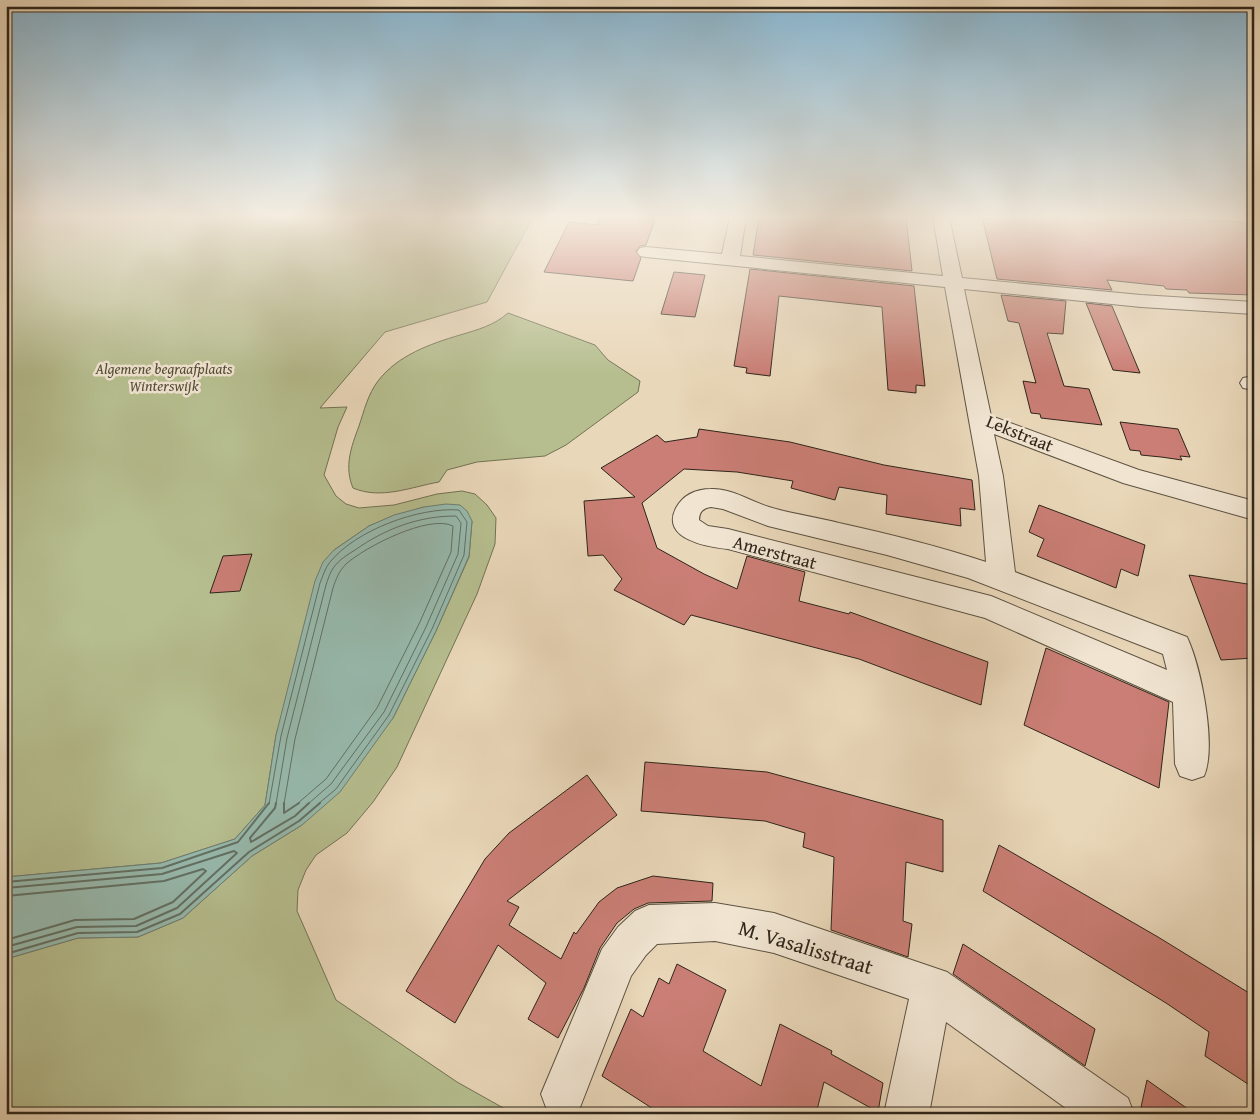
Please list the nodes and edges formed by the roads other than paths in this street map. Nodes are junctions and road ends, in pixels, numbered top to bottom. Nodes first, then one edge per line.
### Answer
1 (820, 269) edge
2 (951, 269) edge
3 (953, 283) junction
4 (1254, 308) edge
5 (980, 420) junction
6 (1254, 511) edge
7 (1002, 578) junction
8 (1189, 694) junction
9 (1192, 764) dead end
10 (932, 987) junction
11 (563, 1094) dead end
12 (906, 1114) edge
13 (1112, 1114) edge

1 - 3 street
2 - 3 street, Lekstraat
3 - 4 street
3 - 5 street, Lekstraat
5 - 6 street, Lekstraat
5 - 7 street
7 - 8 street, Amerstraat
7 - 8 street, Amerstraat
8 - 9 street, Amerstraat
10 - 11 street, M. Vasalisstraat
10 - 12 street
10 - 13 street, M. Vasalisstraat

